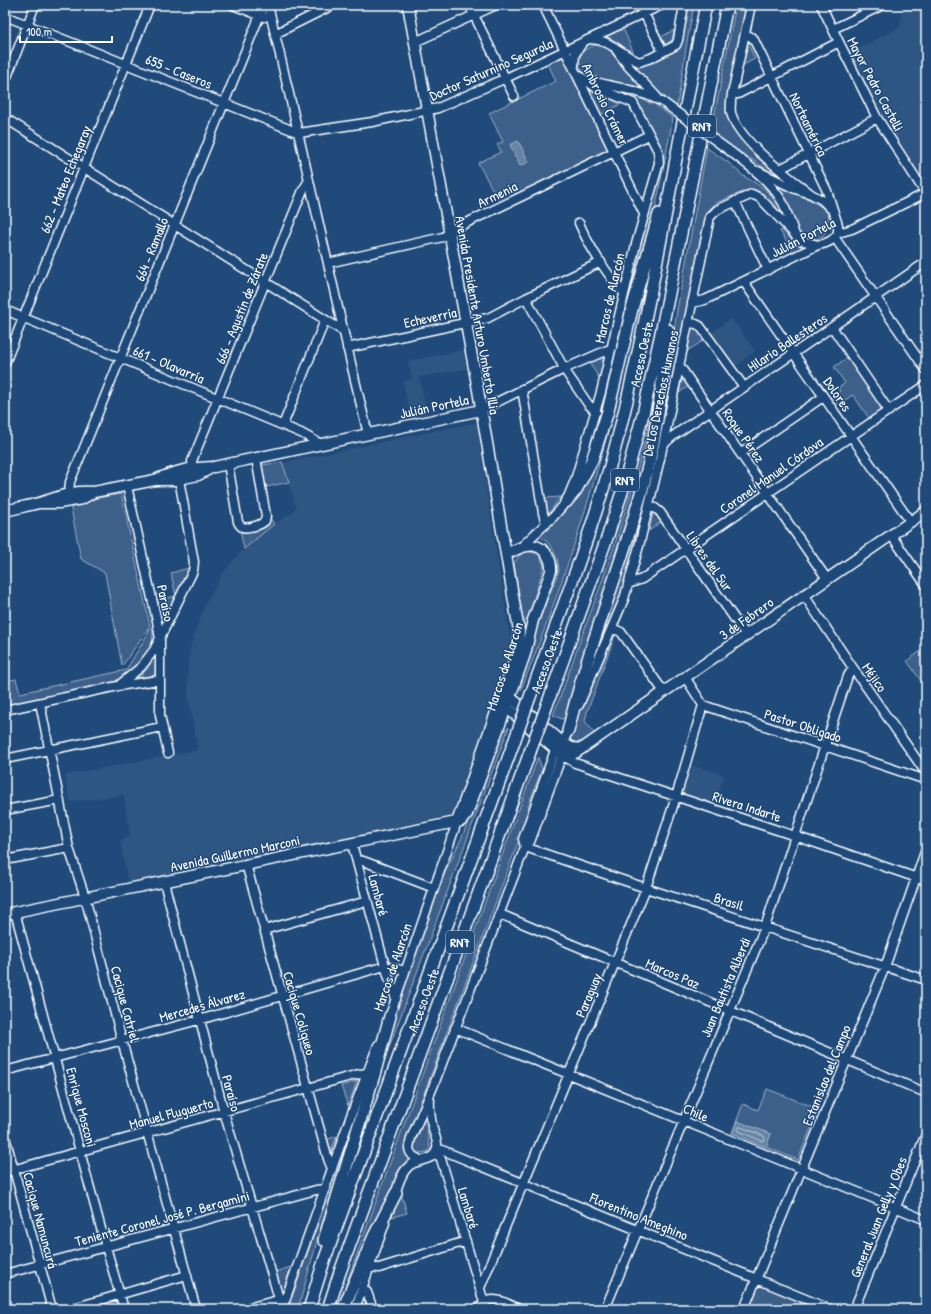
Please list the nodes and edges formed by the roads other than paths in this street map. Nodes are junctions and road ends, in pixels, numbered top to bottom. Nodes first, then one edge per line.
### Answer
1 (35, 5) edge
2 (150, 5) edge
3 (233, 5) edge
4 (264, 5) edge
5 (268, 5) edge
6 (334, 5) edge
7 (408, 5) edge
8 (469, 5) edge
9 (496, 5) edge
10 (543, 5) edge
11 (640, 5) edge
12 (662, 5) edge
13 (684, 5) edge
14 (726, 5) edge
15 (751, 5) edge
16 (821, 5) edge
17 (883, 5) edge
18 (706, 6) edge
19 (644, 13) junction
20 (474, 15) junction
21 (5, 16) edge
22 (260, 16) junction
23 (272, 21) junction
24 (28, 25) junction
25 (833, 29) junction
26 (275, 34) junction
27 (745, 34) junction
28 (586, 40) junction
29 (415, 42) junction
30 (839, 42) junction
31 (612, 45) junction
32 (565, 50) junction
33 (663, 52) junction
34 (126, 64) junction
35 (575, 71) junction
36 (771, 76) junction
37 (506, 78) junction
38 (586, 80) junction
39 (5, 82) edge
40 (732, 94) junction
41 (514, 96) dead end
42 (663, 102) junction
43 (224, 103) junction
44 (428, 111) junction
45 (5, 118) edge
46 (877, 118) junction
47 (682, 132) junction
48 (299, 133) junction
49 (650, 135) junction
50 (614, 152) junction
51 (809, 153) junction
52 (84, 167) junction
53 (752, 168) junction
54 (780, 169) junction
55 (309, 180) junction
56 (926, 193) edge
57 (812, 194) junction
58 (735, 201) junction
59 (832, 210) junction
60 (644, 214) junction
61 (579, 223) dead end
62 (175, 225) junction
63 (449, 234) junction
64 (795, 235) junction
65 (836, 235) junction
66 (818, 245) junction
67 (678, 248) junction
68 (601, 262) junction
69 (926, 262) edge
70 (328, 263) junction
71 (768, 270) junction
72 (265, 282) junction
73 (744, 282) junction
74 (624, 293) junction
75 (876, 297) junction
76 (526, 298) junction
77 (692, 303) junction
78 (5, 310) edge
79 (23, 318) junction
80 (325, 320) junction
81 (688, 322) junction
82 (466, 323) junction
83 (832, 328) junction
84 (343, 331) junction
85 (347, 348) junction
86 (612, 348) junction
87 (794, 353) junction
88 (120, 358) junction
89 (5, 363) edge
90 (680, 365) junction
91 (564, 369) junction
92 (926, 370) edge
93 (926, 385) edge
94 (744, 387) junction
95 (522, 389) junction
96 (823, 397) junction
97 (218, 398) junction
98 (482, 410) junction
99 (711, 410) junction
100 (889, 411) junction
101 (596, 412) junction
102 (283, 425) junction
103 (368, 434) junction
104 (851, 436) junction
105 (321, 444) junction
106 (663, 445) junction
107 (741, 453) junction
108 (256, 458) junction
109 (228, 464) junction
110 (214, 467) junction
111 (193, 468) junction
112 (179, 479) junction
113 (155, 480) junction
114 (127, 486) junction
115 (94, 492) junction
116 (69, 493) junction
117 (768, 493) junction
118 (566, 502) junction
119 (40, 503) junction
120 (649, 507) junction
121 (5, 511) edge
122 (926, 511) edge
123 (910, 522) junction
124 (546, 524) junction
125 (891, 535) junction
126 (521, 547) junction
127 (687, 549) junction
128 (506, 554) junction
129 (827, 579) junction
130 (628, 584) junction
131 (926, 585) edge
132 (804, 595) junction
133 (612, 628) junction
134 (519, 631) joint
135 (746, 635) junction
136 (160, 640) junction
137 (853, 668) junction
138 (685, 677) junction
139 (159, 680) junction
140 (118, 686) junction
141 (664, 692) junction
142 (505, 700) junction
143 (40, 703) junction
144 (703, 706) junction
145 (5, 710) edge
146 (162, 727) junction
147 (568, 731) junction
148 (563, 743) junction
149 (825, 746) junction
150 (581, 749) junction
151 (49, 750) junction
152 (558, 752) junction
153 (168, 753) dead end
154 (5, 759) edge
155 (926, 773) edge
156 (926, 780) edge
157 (676, 797) junction
158 (60, 800) junction
159 (5, 810) edge
160 (467, 814) joint
161 (457, 822) junction
162 (795, 836) junction
163 (352, 844) junction
164 (524, 847) junction
165 (69, 848) junction
166 (926, 849) edge
167 (5, 860) edge
168 (357, 860) junction
169 (246, 864) junction
170 (916, 878) junction
171 (926, 881) edge
172 (164, 882) junction
173 (434, 888) junction
174 (646, 888) junction
175 (85, 897) junction
176 (367, 901) junction
177 (15, 912) junction
178 (5, 914) edge
179 (500, 914) junction
180 (765, 926) junction
181 (264, 930) junction
182 (616, 963) junction
183 (385, 966) junction
184 (885, 967) junction
185 (405, 971) junction
186 (926, 980) edge
187 (282, 996) junction
188 (396, 999) junction
189 (730, 1010) junction
190 (390, 1016) junction
191 (199, 1020) junction
192 (456, 1028) junction
193 (122, 1040) junction
194 (56, 1058) junction
195 (847, 1059) junction
196 (5, 1071) edge
197 (366, 1073) junction
198 (570, 1073) junction
199 (432, 1087) junction
200 (308, 1089) junction
201 (926, 1093) edge
202 (224, 1112) junction
203 (430, 1116) joint
204 (684, 1120) junction
205 (148, 1132) junction
206 (926, 1134) edge
207 (5, 1137) edge
208 (80, 1150) junction
209 (436, 1150) junction
210 (420, 1160) junction
211 (332, 1169) junction
212 (14, 1170) junction
213 (801, 1170) junction
214 (5, 1172) edge
215 (524, 1183) junction
216 (325, 1189) junction
217 (396, 1192) junction
218 (252, 1208) junction
219 (896, 1208) junction
220 (926, 1220) edge
221 (174, 1228) junction
222 (638, 1230) junction
223 (466, 1242) junction
224 (106, 1247) junction
225 (39, 1264) junction
226 (369, 1267) junction
227 (5, 1274) edge
228 (187, 1276) junction
229 (756, 1279) junction
230 (362, 1287) junction
231 (480, 1288) junction
232 (120, 1295) junction
233 (282, 1298) junction
234 (485, 1306) edge
235 (52, 1309) edge
236 (70, 1309) edge
237 (124, 1309) edge
238 (196, 1309) edge
239 (244, 1309) edge
240 (282, 1309) edge
241 (308, 1309) edge
242 (328, 1309) edge
243 (343, 1309) edge
244 (355, 1309) edge
245 (372, 1309) edge
246 (476, 1309) edge
247 (519, 1309) edge
248 (605, 1309) edge
249 (744, 1309) edge
250 (830, 1309) edge
251 (854, 1309) edge

1 - 24 street
2 - 34 street, 662 - Mateo Echegaray
3 - 22 street
4 - 22 street, 664 - Ramallo
5 - 23 street
6 - 26 street
7 - 29 main road, Avenida Presidente Arturo Umberto Illia
8 - 20 street
9 - 20 street
10 - 32 street, Ambrosio Crámer
11 - 19 street
12 - 19 street, Doctor Saturnino Segurola
13 - 33 street
14 - 67 highway, Acceso Oeste / RN7
15 - 27 street
16 - 25 street, Mayor Pedro Castelli
17 - 25 street
18 - 47 highway, Acceso Oeste / RN7
19 - 28 street, Doctor Saturnino Segurola
19 - 33 street
20 - 29 street
20 - 37 street
21 - 24 street, 655 - Caseros
22 - 23 street
22 - 43 street, 664 - Ramallo
23 - 26 street
24 - 34 street, 655 - Caseros
24 - 39 street
25 - 30 street, Mayor Pedro Castelli
26 - 48 street
27 - 36 street, Norteamérica
27 - 40 street
28 - 31 street
28 - 32 street, Doctor Saturnino Segurola
28 - 35 street
29 - 44 main road, Avenida Presidente Arturo Umberto Illia
30 - 36 street
30 - 46 street, Mayor Pedro Castelli
31 - 33 street
31 - 42 street
32 - 35 street, Ambrosio Crámer
32 - 37 street, Doctor Saturnino Segurola
34 - 43 street, 655 - Caseros
34 - 52 street, 662 - Mateo Echegaray
35 - 38 street, Marcos de Alarcón
35 - 50 street, Ambrosio Crámer
36 - 40 street
36 - 51 street, Norteamérica
37 - 41 street
37 - 44 street, Doctor Saturnino Segurola
38 - 42 street
38 - 49 street, Marcos de Alarcón
40 - 54 street
42 - 53 street, bridge
43 - 48 street, 655 - Caseros
43 - 62 street, 664 - Ramallo
44 - 48 street, Doctor Saturnino Segurola
44 - 63 main road, Avenida Presidente Arturo Umberto Illia
45 - 52 street
46 - 51 street
46 - 56 street, Mayor Pedro Castelli
47 - 118 highway
47 - 241 highway, Acceso Oeste / RN7, bridge
48 - 55 street
49 - 50 street, Armenia
49 - 60 street, Marcos de Alarcón
50 - 60 street, Ambrosio Crámer
50 - 63 street, Armenia
51 - 54 street
51 - 59 street, Norteamérica
52 - 62 street
52 - 79 street, 662 - Mateo Echegaray
53 - 57 street
53 - 64 street
54 - 57 street
55 - 70 street
55 - 72 street, 666 - Agustín de Zárate
56 - 65 street, Julián Portela
57 - 59 street
58 - 64 street, De Los Derechos Humanos
58 - 71 street
58 - 77 street, De Los Derechos Humanos
59 - 65 street, Norteamérica
60 - 74 street, Marcos de Alarcón
61 - 68 street
62 - 72 street
62 - 88 street, 664 - Ramallo
63 - 70 street, Armenia
63 - 82 main road, Avenida Presidente Arturo Umberto Illia
64 - 66 street, De Los Derechos Humanos
65 - 66 street, Julián Portela
65 - 75 street, Norteamérica
66 - 71 street, Julián Portela
67 - 147 highway
67 - 242 highway, Acceso Oeste / RN7, bridge
68 - 74 street
68 - 76 street, Echeverría
69 - 75 street, Hilario Ballesteros
70 - 84 street
71 - 73 street, Julián Portela
72 - 80 street
72 - 97 street, 666 - Agustín de Zárate
73 - 77 street, Julián Portela
73 - 87 street, Dolores
74 - 86 street, Marcos de Alarcón
75 - 83 street, Hilario Ballesteros
75 - 92 street, Norteamérica
76 - 82 street, Echeverría
76 - 91 street
77 - 81 street, De Los Derechos Humanos
78 - 79 street, 661 - Olavarría
79 - 88 street, 661 - Olavarría
79 - 89 street, 662 - Mateo Echegaray
80 - 84 street
80 - 102 street
81 - 90 street, De Los Derechos Humanos
81 - 94 street
82 - 85 street, Echeverría
82 - 98 main road, Avenida Presidente Arturo Umberto Illia
83 - 87 street, Hilario Ballesteros
83 - 100 street
84 - 85 street
85 - 103 street
86 - 91 street, Julián Portela
86 - 101 street, Marcos de Alarcón
87 - 94 street, Hilario Ballesteros
87 - 96 street, Dolores
88 - 97 street, 661 - Olavarría
88 - 116 street, 664 - Ramallo
90 - 99 street, Roque Pérez
90 - 106 street, De Los Derechos Humanos
91 - 95 street, Julián Portela
91 - 101 street
93 - 100 street, Coronel Manuel Córdova
94 - 99 street, Hilario Ballesteros
95 - 98 street, Julián Portela
95 - 124 street
96 - 104 street, Dolores
96 - 107 street
97 - 102 street, 661 - Olavarría
97 - 111 street, 666 - Agustín de Zárate
98 - 103 main road, Julián Portela
98 - 128 main road, Avenida Presidente Arturo Umberto Illia
99 - 106 street, Hilario Ballesteros
99 - 107 street, Roque Pérez
100 - 104 street, Coronel Manuel Córdova
101 - 118 street, Marcos de Alarcón
102 - 105 street, 661 - Olavarría
103 - 105 main road, Julián Portela
104 - 117 street, Coronel Manuel Córdova
104 - 123 street, Dolores
105 - 108 main road, Julián Portela
106 - 120 street, De Los Derechos Humanos
107 - 117 street, Roque Pérez
108 - 109 main road, Julián Portela
108 - 109 street
109 - 110 main road, Julián Portela
110 - 111 main road
110 - 112 main road
111 - 113 main road
112 - 113 main road
112 - 136 street
113 - 114 main road
114 - 115 main road
114 - 136 street, Paraíso
115 - 116 main road
115 - 119 main road
116 - 119 main road
117 - 127 street, Coronel Manuel Córdova
117 - 129 street, Roque Pérez
118 - 124 street, Marcos de Alarcón
119 - 121 main road
120 - 127 street, Libres del Sur
120 - 130 street, De Los Derechos Humanos
122 - 123 main road, 3 de Febrero
123 - 125 main road, 3 de Febrero
124 - 126 street, Marcos de Alarcón
125 - 129 main road, 3 de Febrero
125 - 131 street
126 - 128 main road, Marcos de Alarcón
126 - 142 main road, Marcos de Alarcón
127 - 130 street, Coronel Manuel Córdova
127 - 135 street, Libres del Sur
128 - 134 main road, Avenida Presidente Arturo Umberto Illia
129 - 132 main road, 3 de Febrero
130 - 133 street, De Los Derechos Humanos
132 - 135 main road, 3 de Febrero
132 - 137 street, Méjico
133 - 141 street
133 - 147 street, De Los Derechos Humanos
134 - 142 main road, Marcos de Alarcón
135 - 138 main road, 3 de Febrero
136 - 139 street, Paraíso
136 - 140 street
137 - 149 street, Juan Bautista Alberdi
137 - 155 street, Méjico
138 - 141 main road, 3 de Febrero
138 - 144 street
139 - 140 street
139 - 146 street, Paraíso
140 - 143 street
141 - 150 main road, 3 de Febrero
142 - 148 main road
142 - 152 main road
142 - 160 main road, Marcos de Alarcón
142 - 161 main road, Marcos de Alarcón
143 - 145 street
143 - 151 street, Cacique Catriel
144 - 149 street, Pastor Obligado
144 - 157 street, Paraguay
146 - 151 street
146 - 153 street, Paraíso
147 - 148 street, De Los Derechos Humanos
148 - 150 main road
148 - 152 street, De Los Derechos Humanos
149 - 156 street, Pastor Obligado
149 - 162 street, Juan Bautista Alberdi
150 - 152 main road, 3 de Febrero
151 - 154 street
151 - 158 street, Cacique Catriel
152 - 157 street, Rivera Indarte
152 - 164 street, De Los Derechos Humanos
157 - 162 street, Rivera Indarte
157 - 174 street, Paraguay
158 - 159 street
158 - 165 street, Cacique Catriel
160 - 161 main road, Avenida Guillermo Marconi
161 - 163 main road, Avenida Guillermo Marconi
161 - 173 street, Marcos de Alarcón
162 - 170 street, Rivera Indarte
162 - 180 street, Juan Bautista Alberdi
163 - 168 street, Lambaré
163 - 169 main road, Avenida Guillermo Marconi
164 - 174 street, Brasil
164 - 179 street, De Los Derechos Humanos
165 - 167 street
165 - 175 street, Cacique Catriel
166 - 170 street, Estanislao del Campo
168 - 173 street
168 - 176 street, Lambaré
169 - 172 main road, Avenida Guillermo Marconi
169 - 181 street, Cacique Coliqueo
170 - 171 street, Rivera Indarte
170 - 184 street, Estanislao del Campo
172 - 175 main road, Avenida Guillermo Marconi
172 - 191 street, Paraíso
173 - 185 street, Marcos de Alarcón
174 - 180 street, Brasil
174 - 182 street, Paraguay
175 - 177 main road, Avenida Guillermo Marconi
175 - 193 street, Cacique Catriel
176 - 181 street
176 - 183 street, Lambaré
177 - 178 main road, Avenida Guillermo Marconi
177 - 194 street, Enrique Mosconi
179 - 182 street, Marcos Paz
179 - 192 street, De Los Derechos Humanos
180 - 184 street, Brasil
180 - 189 street, Juan Bautista Alberdi
181 - 187 street, Cacique Coliqueo
182 - 189 street, Marcos Paz
182 - 198 street, Paraguay
183 - 185 street
183 - 187 street, Mercedes Álvarez
183 - 188 street, Lambaré
184 - 186 street, Brasil
184 - 195 street, Estanislao del Campo
185 - 188 street, Marcos de Alarcón
187 - 191 street, Mercedes Álvarez
187 - 200 street, Cacique Coliqueo
188 - 190 street, Marcos de Alarcón
189 - 195 street, Marcos Paz
189 - 204 street, Juan Bautista Alberdi
190 - 197 street, Marcos de Alarcón
190 - 241 highway
191 - 193 street, Mercedes Álvarez
191 - 202 street, Paraíso
192 - 198 street, Chile
192 - 199 street, De Los Derechos Humanos
193 - 194 street, Mercedes Álvarez
193 - 205 street, Cacique Catriel
194 - 196 street, Mercedes Álvarez
194 - 208 street, Enrique Mosconi
195 - 201 street, Marcos Paz
195 - 213 street, Estanislao del Campo
197 - 200 street, Manuel Fluguerto
197 - 211 street, Marcos de Alarcón
198 - 204 street, Chile
198 - 215 street, Paraguay
199 - 203 street, De Los Derechos Humanos
199 - 210 street, De Los Derechos Humanos
200 - 202 street, Manuel Fluguerto
200 - 211 street, Cacique Coliqueo
202 - 205 street, Manuel Fluguerto
202 - 218 street, Paraíso
203 - 209 street, Lambaré
204 - 213 street, Chile
204 - 222 street, Juan Bautista Alberdi
205 - 208 street, Manuel Fluguerto
205 - 221 street, Cacique Catriel
206 - 219 street, General Juan Gelly y Obes
207 - 212 street, Cacique Namuncurá
208 - 212 street, Manuel Fluguerto
208 - 224 street, Enrique Mosconi
209 - 210 street
209 - 215 street, Florentino Ameghino
209 - 223 street, Lambaré
210 - 217 street
211 - 216 street, Marcos de Alarcón
212 - 214 street, Manuel Fluguerto
212 - 225 street, Cacique Namuncurá
213 - 219 street, Chile
213 - 229 street, Estanislao del Campo
215 - 222 street, Florentino Ameghino
215 - 231 street, Paraguay
216 - 218 street, Teniente Coronel José P. Bergamini
216 - 233 street, Marcos de Alarcón
217 - 226 street
217 - 243 highway
218 - 221 street, Teniente Coronel José P. Bergamini
218 - 233 street, Paraíso
219 - 220 street, Chile
219 - 251 street, General Juan Gelly y Obes
221 - 224 street, Teniente Coronel José P. Bergamini
221 - 228 street, Cacique Catriel
222 - 229 street, Florentino Ameghino
222 - 248 street, Juan Bautista Alberdi
223 - 226 street
223 - 231 street, Lambaré
224 - 225 street, Teniente Coronel José P. Bergamini
224 - 232 street, Enrique Mosconi
225 - 227 street, Teniente Coronel José P. Bergamini
225 - 235 street, Cacique Namuncurá
226 - 230 street
228 - 232 street
228 - 238 street, Cacique Catriel
229 - 249 street, Estanislao del Campo
229 - 250 street, Florentino Ameghino
230 - 244 street
230 - 245 street
231 - 234 street, Lambaré
232 - 236 street
232 - 237 street, Enrique Mosconi
233 - 239 street
233 - 240 street, Marcos de Alarcón
234 - 246 street
234 - 247 street

